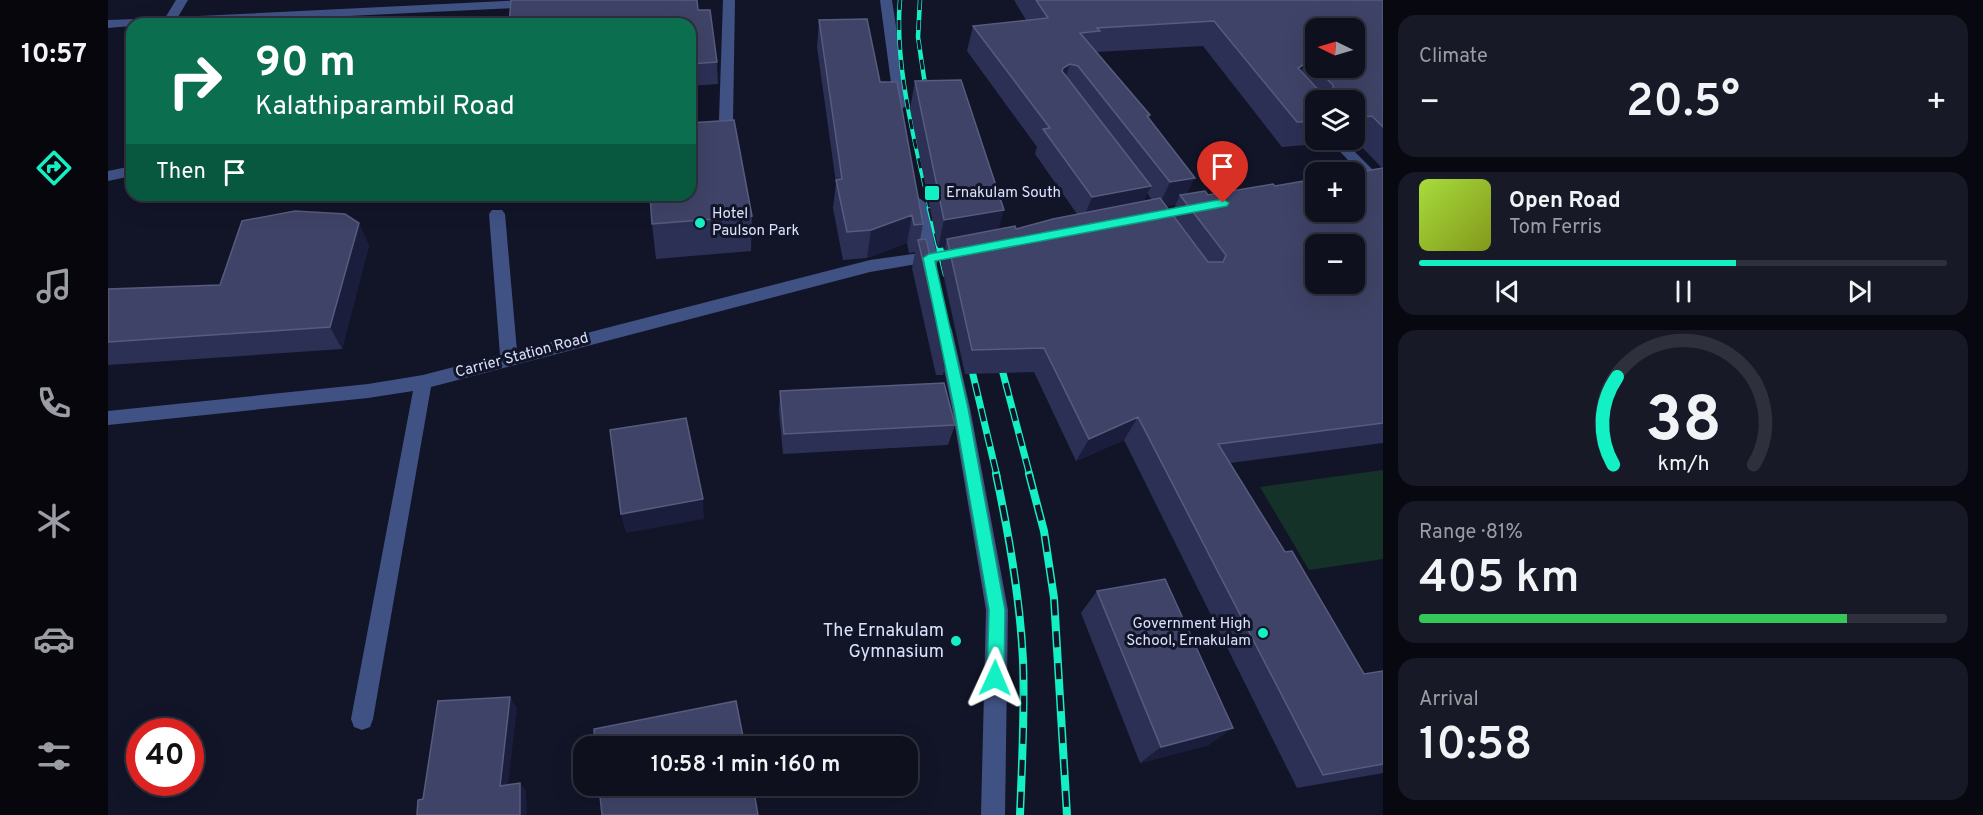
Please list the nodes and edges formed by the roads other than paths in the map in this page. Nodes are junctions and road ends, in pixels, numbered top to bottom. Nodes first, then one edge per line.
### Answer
1 (182, 0) edge
2 (729, 0) edge
3 (886, 0) edge
4 (549, 2) edge
5 (171, 18) edge
6 (212, 18) edge
7 (126, 23) edge
8 (108, 24) edge
9 (726, 120) edge
10 (904, 121) edge
11 (1346, 150) edge
12 (126, 172) edge
13 (1369, 174) edge
14 (108, 176) edge
15 (916, 190) edge
16 (497, 214) dead end
17 (985, 248) edge
18 (929, 258) junction
19 (934, 281) edge
20 (941, 316) edge
21 (509, 359) junction
22 (423, 382) junction
23 (108, 418) edge
24 (362, 719) dead end
25 (993, 815) edge

1 - 5 street
2 - 9 street
3 - 10 street
4 - 6 street
7 - 8 street
11 - 13 street
12 - 14 street
15 - 18 street
16 - 21 street
17 - 18 street, Carrier Station Road
18 - 19 street
18 - 21 street, Carrier Station Road
20 - 25 street
21 - 22 street, Carrier Station Road
22 - 23 street, Carrier Station Road
22 - 24 street

